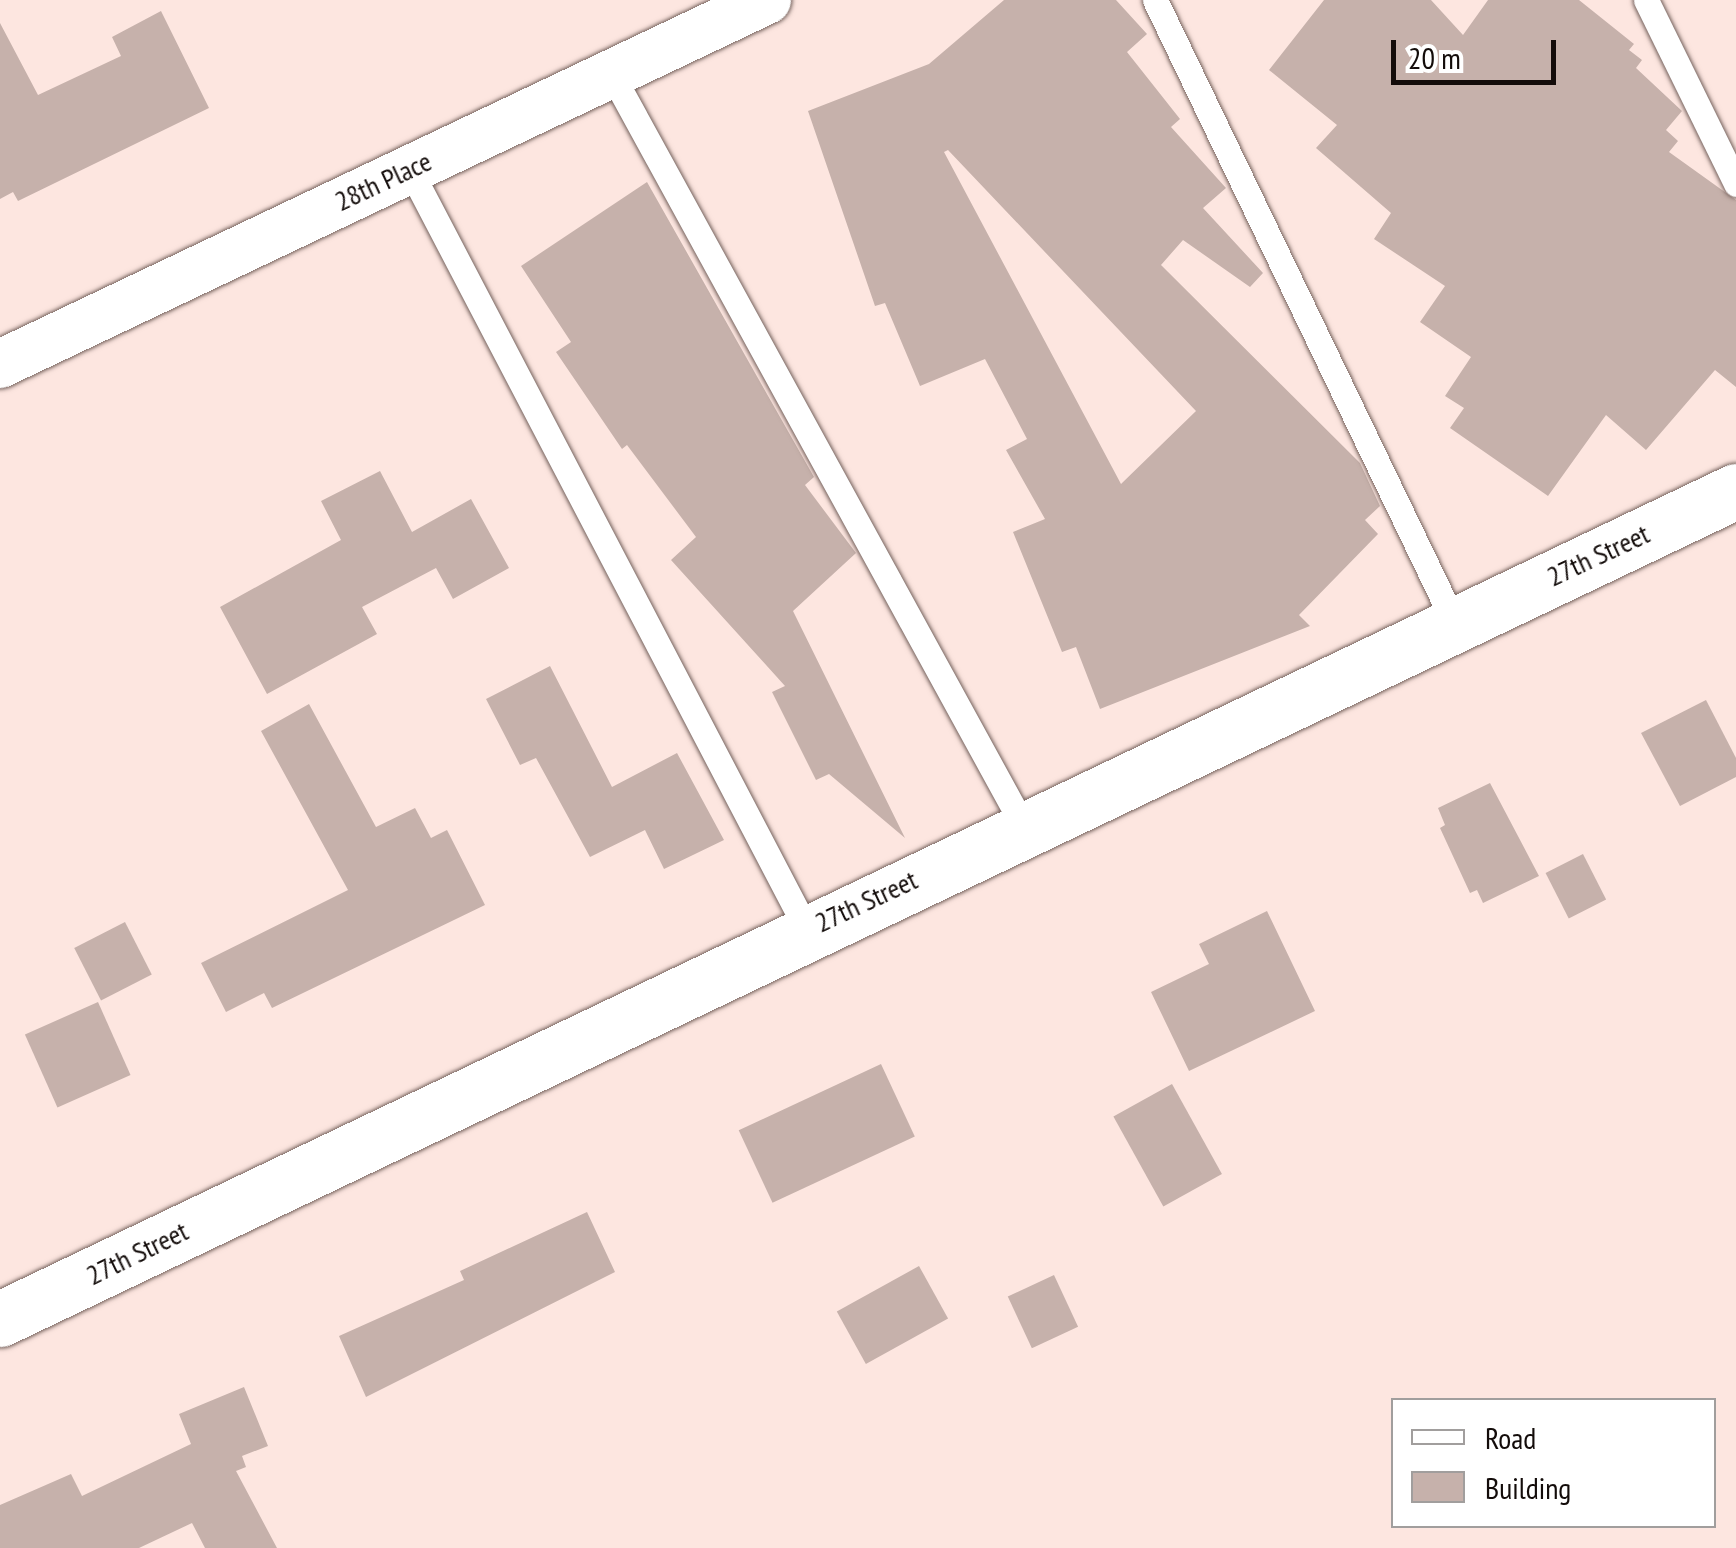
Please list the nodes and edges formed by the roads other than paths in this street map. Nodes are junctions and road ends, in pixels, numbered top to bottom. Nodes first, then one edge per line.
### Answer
1 (767, 0) edge
2 (1155, 0) edge
3 (1646, 0) edge
4 (611, 73) junction
5 (409, 168) junction
6 (1736, 184) edge
7 (0, 364) edge
8 (1736, 490) edge
9 (1454, 622) junction
10 (1024, 827) junction
11 (806, 930) junction
12 (0, 1319) edge

1 - 4 street, 28th Place
2 - 9 lane
3 - 6 lane
4 - 5 street, 28th Place
4 - 10 lane
5 - 7 street, 28th Place
5 - 11 lane
8 - 9 street, 27th Street
9 - 10 street, 27th Street
10 - 11 street, 27th Street
11 - 12 street, 27th Street

